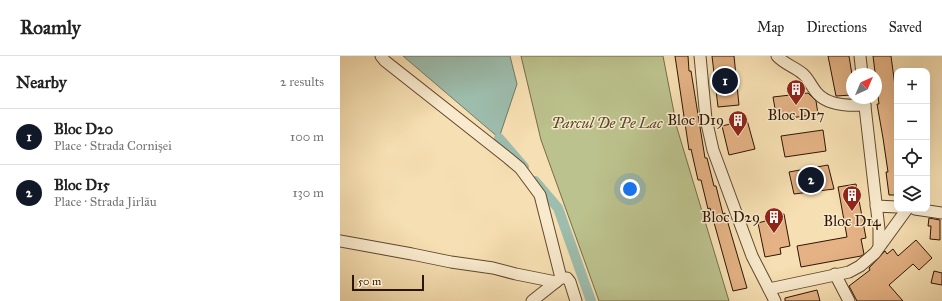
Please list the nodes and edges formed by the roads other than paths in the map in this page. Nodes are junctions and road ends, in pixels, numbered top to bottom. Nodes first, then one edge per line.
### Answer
1 (381, 56) edge
2 (700, 56) edge
3 (777, 56) edge
4 (860, 56) edge
5 (861, 68) edge
6 (856, 104) edge
7 (865, 104) edge
8 (876, 206) junction
9 (894, 207) edge
10 (930, 211) edge
11 (905, 212) edge
12 (942, 213) edge
13 (340, 241) edge
14 (879, 246) junction
15 (835, 274) junction
16 (559, 280) junction
17 (769, 289) junction
18 (532, 301) edge
19 (576, 301) edge
20 (775, 301) edge
21 (849, 301) edge

1 - 16 street
2 - 17 street
3 - 6 street
4 - 5 street
7 - 8 street
8 - 9 street
8 - 14 street
10 - 12 street
11 - 14 street
13 - 16 street
14 - 15 street
15 - 17 street
15 - 21 street
16 - 18 street
16 - 19 street
17 - 20 street

